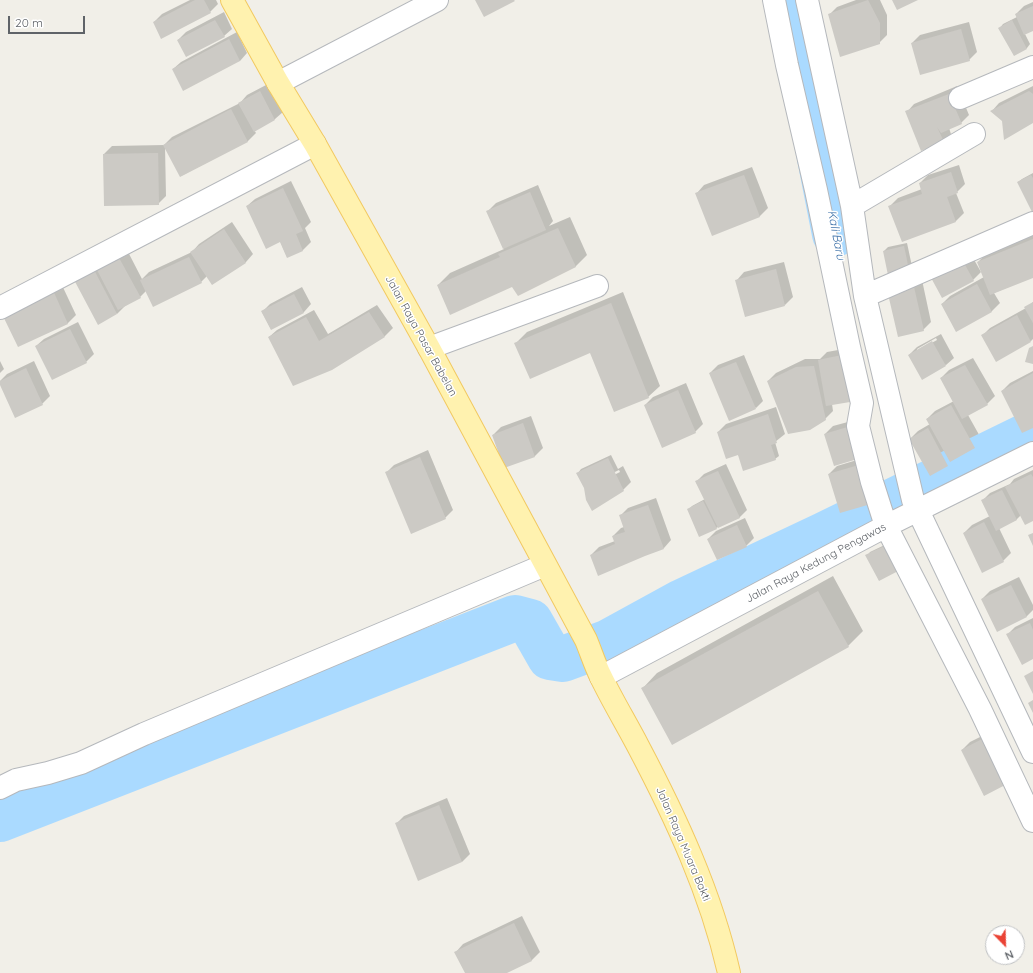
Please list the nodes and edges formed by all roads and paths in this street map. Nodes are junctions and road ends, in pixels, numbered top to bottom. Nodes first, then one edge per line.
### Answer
1 (232, 0) edge
2 (437, 0) edge
3 (774, 0) edge
4 (807, 0) edge
5 (1033, 67) edge
6 (278, 83) junction
7 (960, 98) dead end
8 (974, 134) dead end
9 (315, 144) junction
10 (852, 206) junction
11 (1033, 223) edge
12 (597, 286) dead end
13 (865, 296) junction
14 (0, 308) edge
15 (429, 348) junction
16 (1033, 453) edge
17 (912, 502) junction
18 (888, 525) junction
19 (546, 565) junction
20 (601, 677) junction
21 (994, 703) junction
22 (1033, 752) edge
23 (0, 788) edge
24 (1033, 821) edge
25 (729, 973) edge

1 - 6 main road, Jalan Raya Pasar Babelan
2 - 6 street
3 - 18 street
4 - 10 street
5 - 7 street
6 - 9 main road, Jalan Raya Pasar Babelan
8 - 10 street
9 - 14 street
9 - 15 main road, Jalan Raya Pasar Babelan
10 - 13 street
11 - 13 street
12 - 15 street
13 - 17 street
15 - 19 main road, Jalan Raya Pasar Babelan
16 - 17 street, Jalan Raya Kedung Pengawas
17 - 18 street, Jalan Raya Kedung Pengawas
17 - 21 street
18 - 20 street, Jalan Raya Kedung Pengawas
18 - 21 street
19 - 20 main road, Jalan Raya Pasar Babelan
19 - 23 street
20 - 25 main road, Jalan Raya Muara Bakti
21 - 22 street
21 - 24 street

